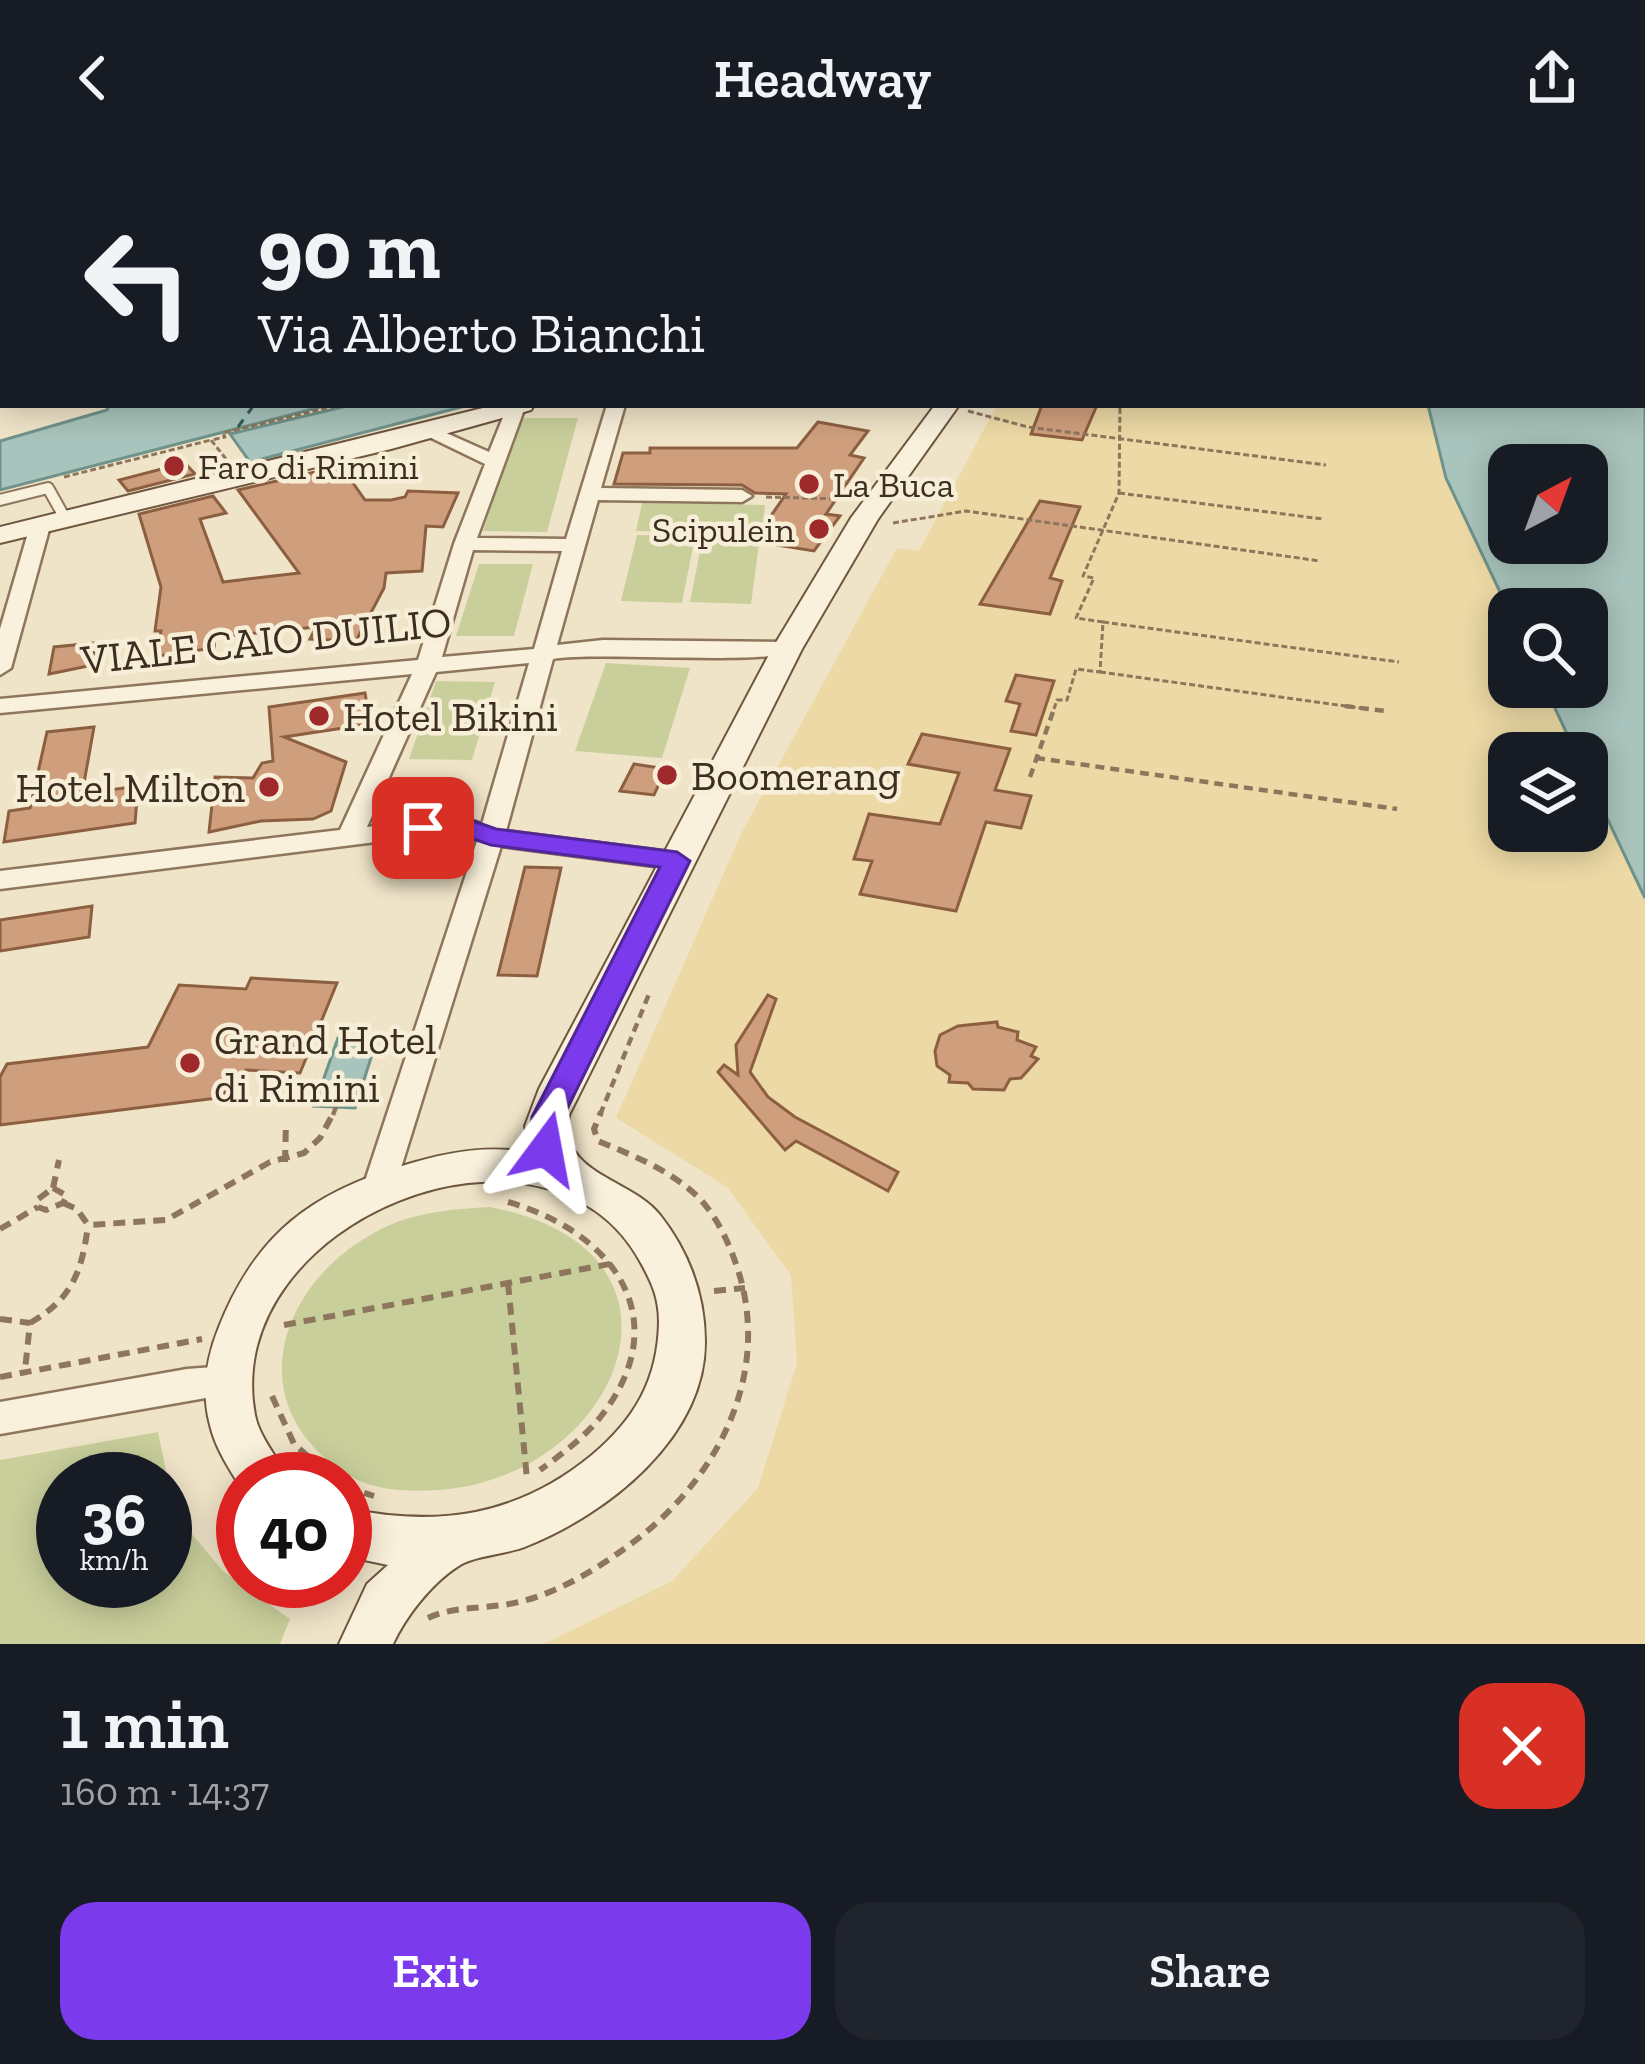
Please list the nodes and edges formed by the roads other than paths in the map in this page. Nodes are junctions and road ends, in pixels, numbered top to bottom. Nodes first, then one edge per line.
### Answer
1 (512, 408) edge
2 (518, 408) edge
3 (615, 408) edge
4 (959, 408) edge
5 (428, 432) junction
6 (495, 462) junction
7 (589, 494) junction
8 (742, 496) road end
9 (0, 500) edge
10 (53, 523) junction
11 (0, 535) edge
12 (464, 544) junction
13 (572, 544) junction
14 (787, 649) junction
15 (540, 655) junction
16 (429, 662) junction
17 (0, 668) edge
18 (0, 706) edge
19 (351, 835) junction
20 (491, 837) junction
21 (677, 861) junction
22 (0, 880) edge
23 (569, 1176) junction
24 (379, 1187) junction
25 (248, 1378) junction
26 (0, 1418) edge
27 (246, 1452) edge
28 (372, 1540) edge
29 (446, 1543) junction
30 (366, 1644) edge

1 - 5 street
2 - 6 street
3 - 7 street
4 - 14 street
5 - 6 street
5 - 10 street
6 - 12 street
7 - 8 street
7 - 13 street
9 - 10 lane
10 - 11 street
10 - 17 street
12 - 13 street
12 - 16 street
13 - 15 street
14 - 15 street, VIALE CAIO DUILIO
14 - 21 street
15 - 16 street, VIALE CAIO DUILIO
15 - 20 street
16 - 18 street, VIALE CAIO DUILIO
16 - 19 street
19 - 20 street
19 - 22 street
20 - 21 street
20 - 24 street
21 - 23 street
23 - 24 street
23 - 29 street
24 - 25 street
25 - 26 street
25 - 27 street
28 - 29 street
29 - 30 street

